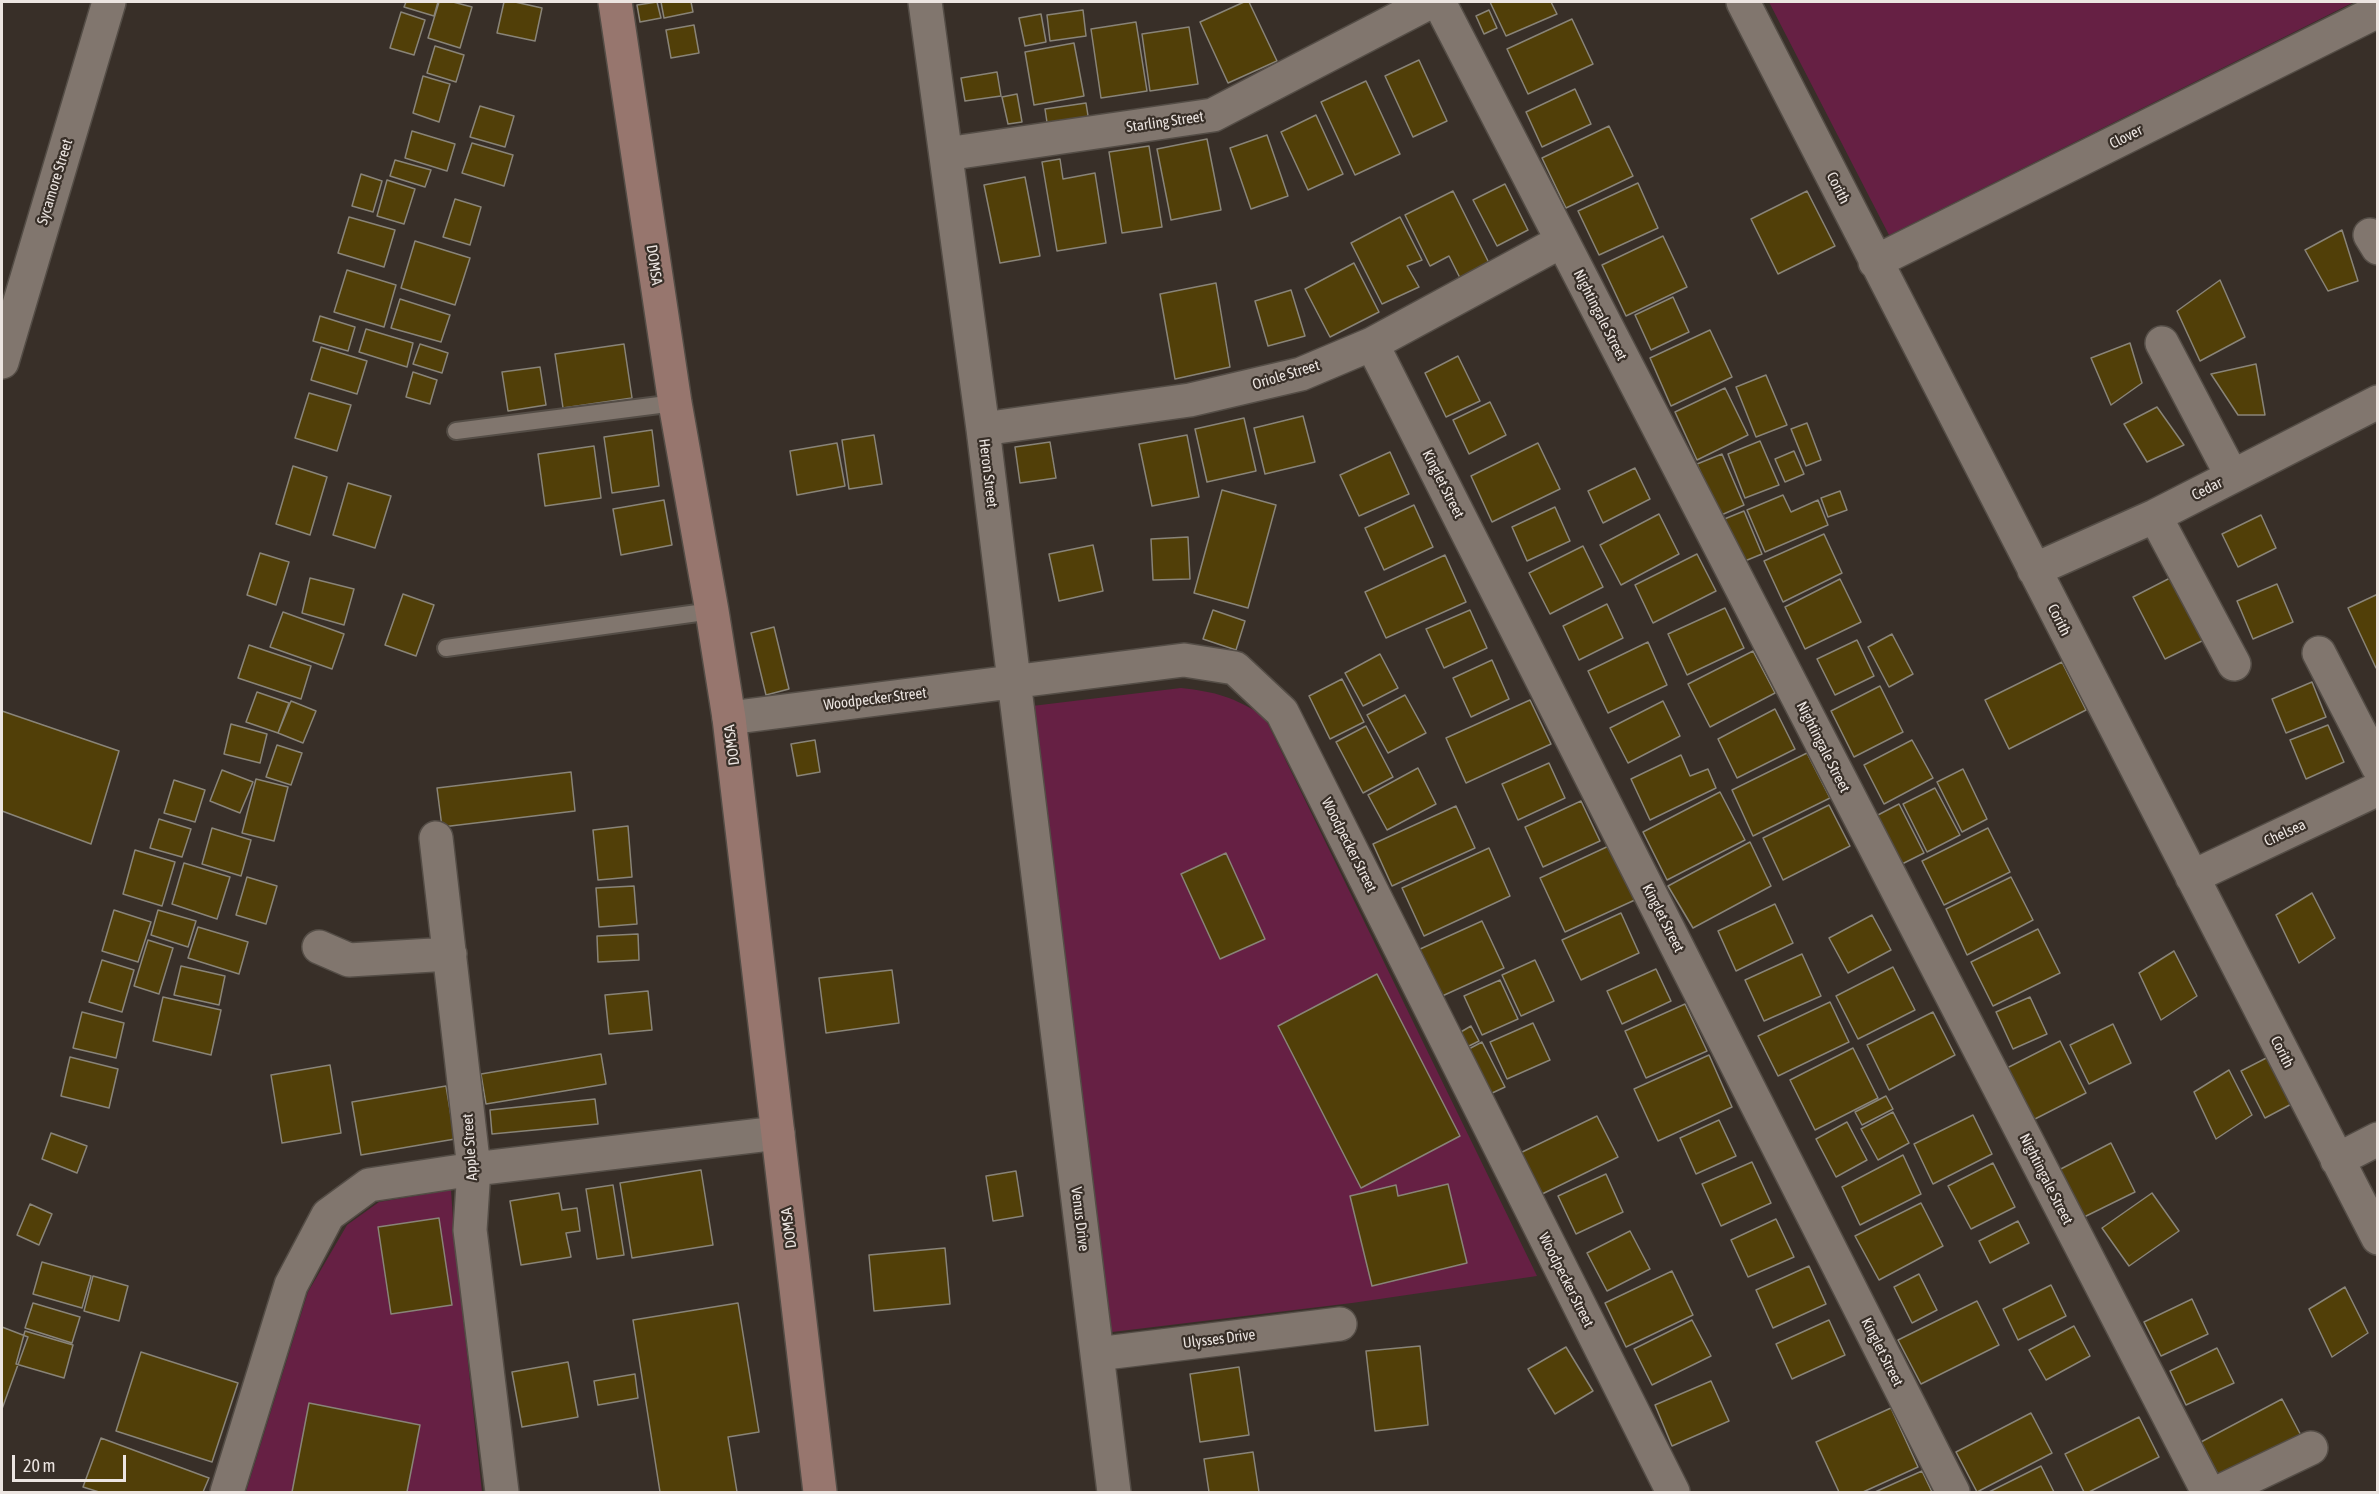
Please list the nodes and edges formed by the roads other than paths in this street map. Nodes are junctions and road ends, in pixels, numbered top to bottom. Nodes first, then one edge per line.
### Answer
1 (110, 2) edge
2 (615, 2) edge
3 (925, 2) edge
4 (1430, 2) edge
5 (1438, 2) edge
6 (1743, 2) edge
7 (2378, 11) edge
8 (946, 154) junction
9 (1562, 241) junction
10 (1875, 262) junction
11 (2162, 343) dead end
12 (1372, 344) junction
13 (2, 362) edge
14 (2378, 402) edge
15 (675, 403) junction
16 (983, 429) junction
17 (456, 431) dead end
18 (2232, 477) junction
19 (2155, 516) junction
20 (2034, 570) junction
21 (712, 611) junction
22 (446, 648) dead end
23 (2319, 653) dead end
24 (2234, 664) dead end
25 (1014, 682) junction
26 (729, 718) junction
27 (2378, 767) edge
28 (2378, 789) edge
29 (436, 838) dead end
30 (2192, 877) junction
31 (1046, 946) joint
32 (319, 947) dead end
33 (450, 954) junction
34 (778, 1133) junction
35 (2378, 1139) edge
36 (2337, 1160) junction
37 (474, 1168) junction
38 (2378, 1238) edge
39 (1340, 1324) dead end
40 (1097, 1354) junction
41 (2311, 1448) dead end
42 (227, 1492) edge
43 (502, 1492) edge
44 (820, 1492) edge
45 (1114, 1492) edge
46 (1672, 1492) edge
47 (1953, 1492) edge
48 (2219, 1492) edge

1 - 13 street, Sycamore Street
2 - 15 main road, DOMSA
3 - 8 street, Heron Street
4 - 8 street, Starling Street
5 - 9 street, Nightingale Street
6 - 10 street, Corith
7 - 10 street, Clover
8 - 16 street, Heron Street
9 - 12 street, Oriole Street
9 - 48 street, Nightingale Street
10 - 20 street, Corith
11 - 18 street
12 - 16 street, Oriole Street
12 - 47 street, Kinglet Street
14 - 18 street, Cedar
15 - 17 lane
15 - 21 main road, DOMSA
16 - 25 street, Heron Street
18 - 19 street, Cedar
19 - 20 street, Cedar
19 - 24 street
20 - 30 street, Corith
21 - 22 lane
21 - 26 main road, DOMSA
23 - 27 street
25 - 26 street, Woodpecker Street
25 - 31 street, Heron Street
25 - 46 street, Woodpecker Street
26 - 34 main road, DOMSA
28 - 30 street, Chelsea
29 - 33 street, Apple Street
30 - 36 street, Corith
31 - 40 street, Venus Drive
32 - 33 street
33 - 37 street, Apple Street
34 - 37 street
34 - 44 main road, DOMSA
35 - 36 street
36 - 38 street, Corith
37 - 42 street
37 - 43 street, Apple Street
39 - 40 street, Ulysses Drive
40 - 45 street, Venus Drive
41 - 48 street

